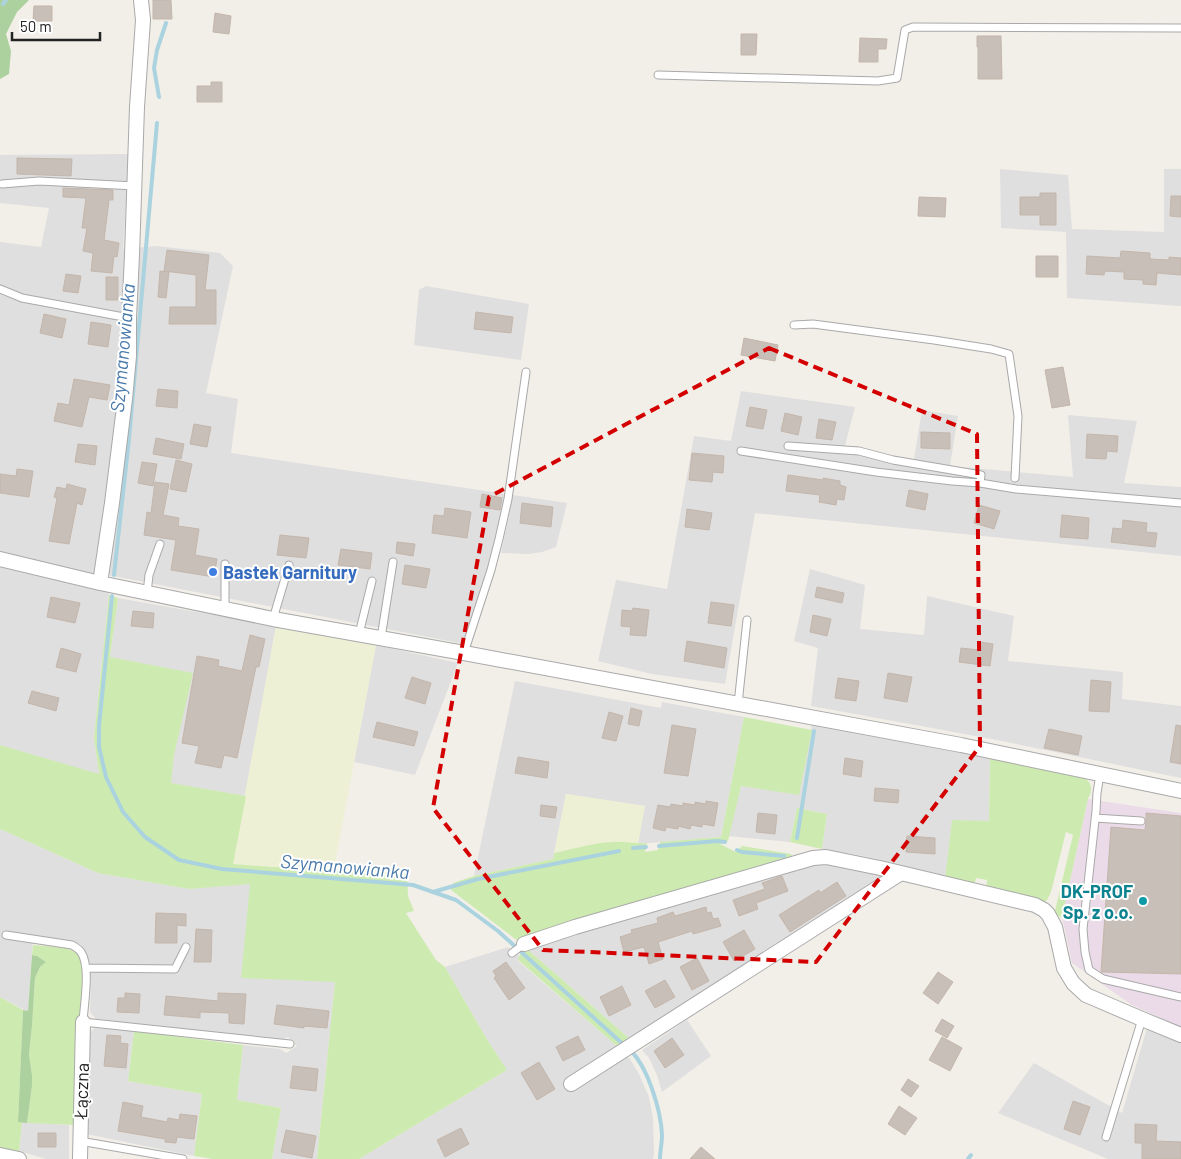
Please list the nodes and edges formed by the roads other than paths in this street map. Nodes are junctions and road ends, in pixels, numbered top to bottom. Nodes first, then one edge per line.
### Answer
1 (141, 0) edge
2 (1181, 28) edge
3 (658, 75) dead end
4 (2, 184) dead end
5 (135, 186) junction
6 (0, 289) edge
7 (129, 318) junction
8 (794, 325) dead end
9 (526, 372) dead end
10 (788, 446) dead end
11 (741, 452) dead end
12 (1015, 478) dead end
13 (980, 483) junction
14 (1181, 503) edge
15 (160, 544) dead end
16 (0, 559) edge
17 (393, 562) dead end
18 (225, 564) dead end
19 (289, 565) dead end
20 (372, 581) dead end
21 (100, 583) junction
22 (147, 593) junction
23 (225, 609) junction
24 (273, 619) junction
25 (746, 620) dead end
26 (359, 634) junction
27 (382, 638) junction
28 (464, 653) junction
29 (738, 704) junction
30 (1100, 774) junction
31 (1181, 791) edge
32 (1096, 818) junction
33 (1140, 820) dead end
34 (901, 874) junction
35 (6, 935) dead end
36 (524, 944) joint
37 (186, 948) dead end
38 (512, 953) dead end
39 (87, 968) junction
40 (1181, 997) edge
41 (1142, 1020) junction
42 (83, 1022) junction
43 (1181, 1035) edge
44 (290, 1044) dead end
45 (571, 1084) dead end
46 (1106, 1137) dead end
47 (80, 1141) junction
48 (0, 1155) edge
49 (19, 1159) edge
50 (80, 1159) edge
51 (183, 1159) edge

1 - 5 street
2 - 3 lane
4 - 5 lane
5 - 7 street
6 - 7 lane
7 - 21 street
8 - 12 lane
9 - 28 lane
10 - 13 lane
11 - 13 lane
13 - 14 lane
15 - 22 lane
16 - 21 street
17 - 27 lane
18 - 23 lane
19 - 24 lane
20 - 26 lane
21 - 22 street
22 - 23 street
23 - 24 street
24 - 26 street
25 - 29 lane
26 - 27 street
27 - 28 street
28 - 29 street
29 - 30 street
30 - 31 street
30 - 32 lane
32 - 33 lane
32 - 40 lane
34 - 36 street
34 - 41 street
34 - 45 street
35 - 39 lane
36 - 38 lane
37 - 39 lane
39 - 42 lane
41 - 43 street
41 - 46 lane
42 - 44 lane
42 - 47 street, Łączna
47 - 50 street, Łączna
47 - 51 lane
48 - 49 street

